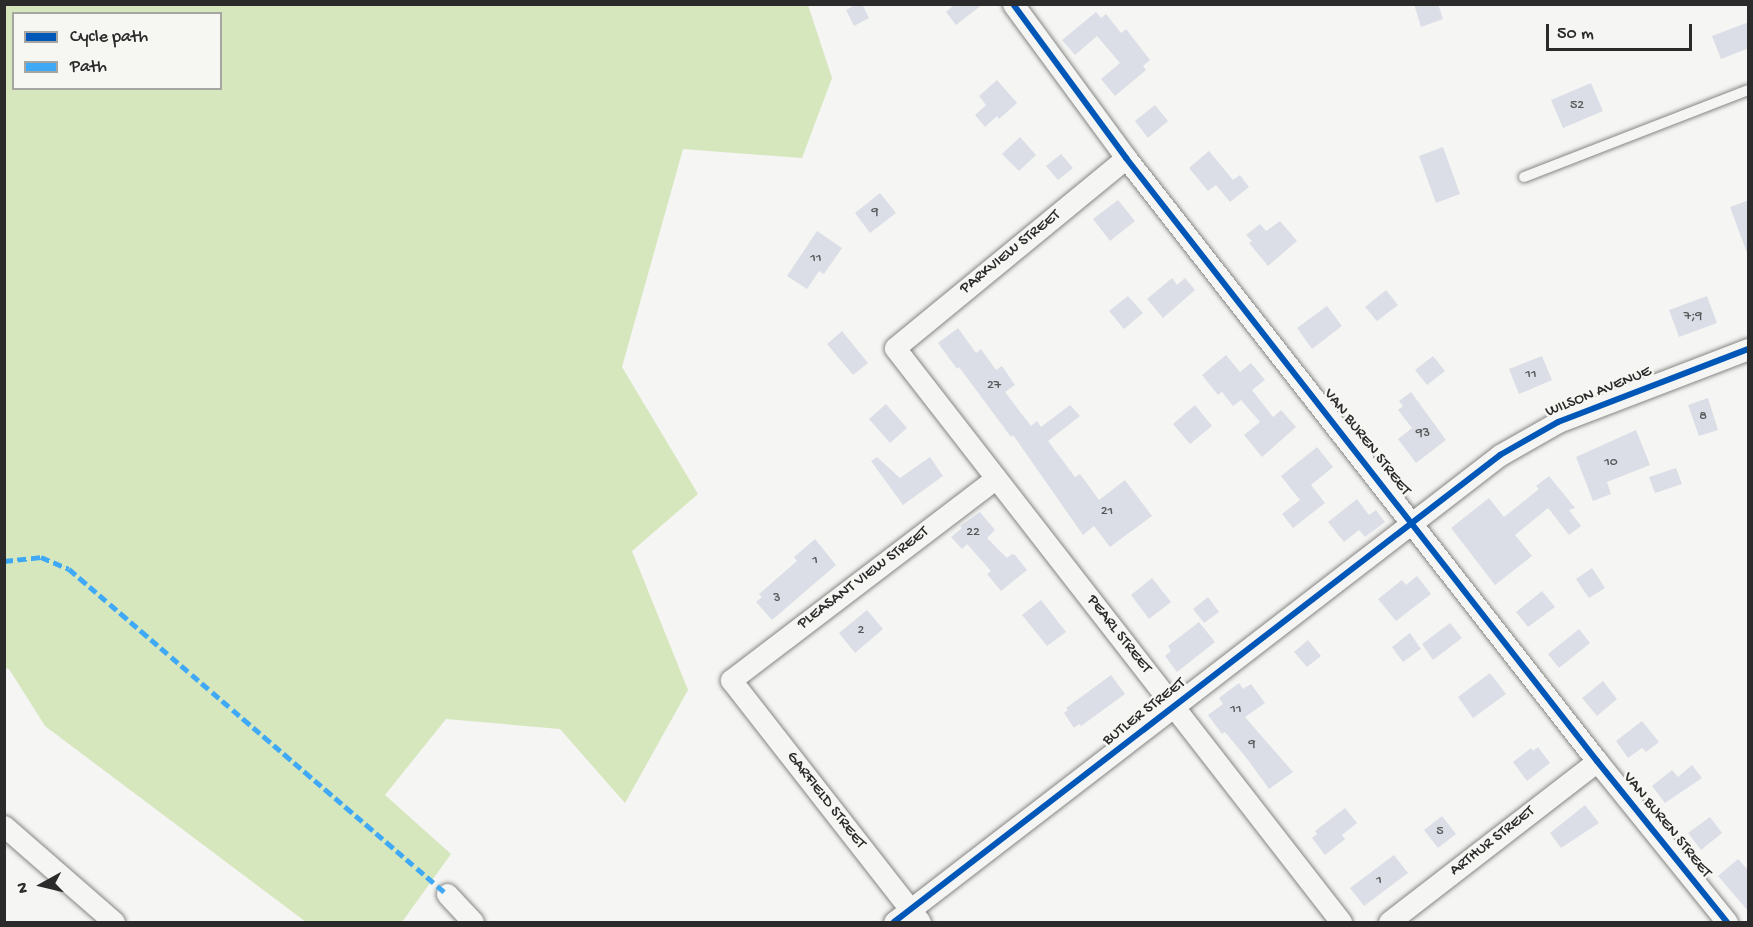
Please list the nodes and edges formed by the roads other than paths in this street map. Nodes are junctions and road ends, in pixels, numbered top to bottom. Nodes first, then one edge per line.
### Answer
1 (1013, 4) edge
2 (1749, 90) edge
3 (1126, 158) junction
4 (1524, 177) dead end
5 (895, 348) joint
6 (1749, 349) edge
7 (996, 478) junction
8 (1412, 524) junction
9 (731, 680) joint
10 (1174, 707) junction
11 (1597, 761) junction
12 (4, 826) edge
13 (447, 894) dead end
14 (908, 918) edge
15 (114, 922) edge
16 (473, 922) edge
17 (1341, 922) edge
18 (1389, 922) edge
19 (1726, 922) edge

1 - 3 street, VAN BUREN STREET
2 - 4 lane
3 - 5 street, PARKVIEW STREET
3 - 8 street, VAN BUREN STREET
5 - 7 street, PEARL STREET
6 - 8 street, WILSON AVENUE
7 - 9 street, PLEASANT VIEW STREET
7 - 10 street, PEARL STREET
8 - 10 street, BUTLER STREET
8 - 11 street, VAN BUREN STREET
9 - 14 street, GARFIELD STREET
10 - 14 street, BUTLER STREET
10 - 17 street, PEARL STREET
11 - 18 street, ARTHUR STREET
11 - 19 street, VAN BUREN STREET
12 - 15 street
13 - 16 street

